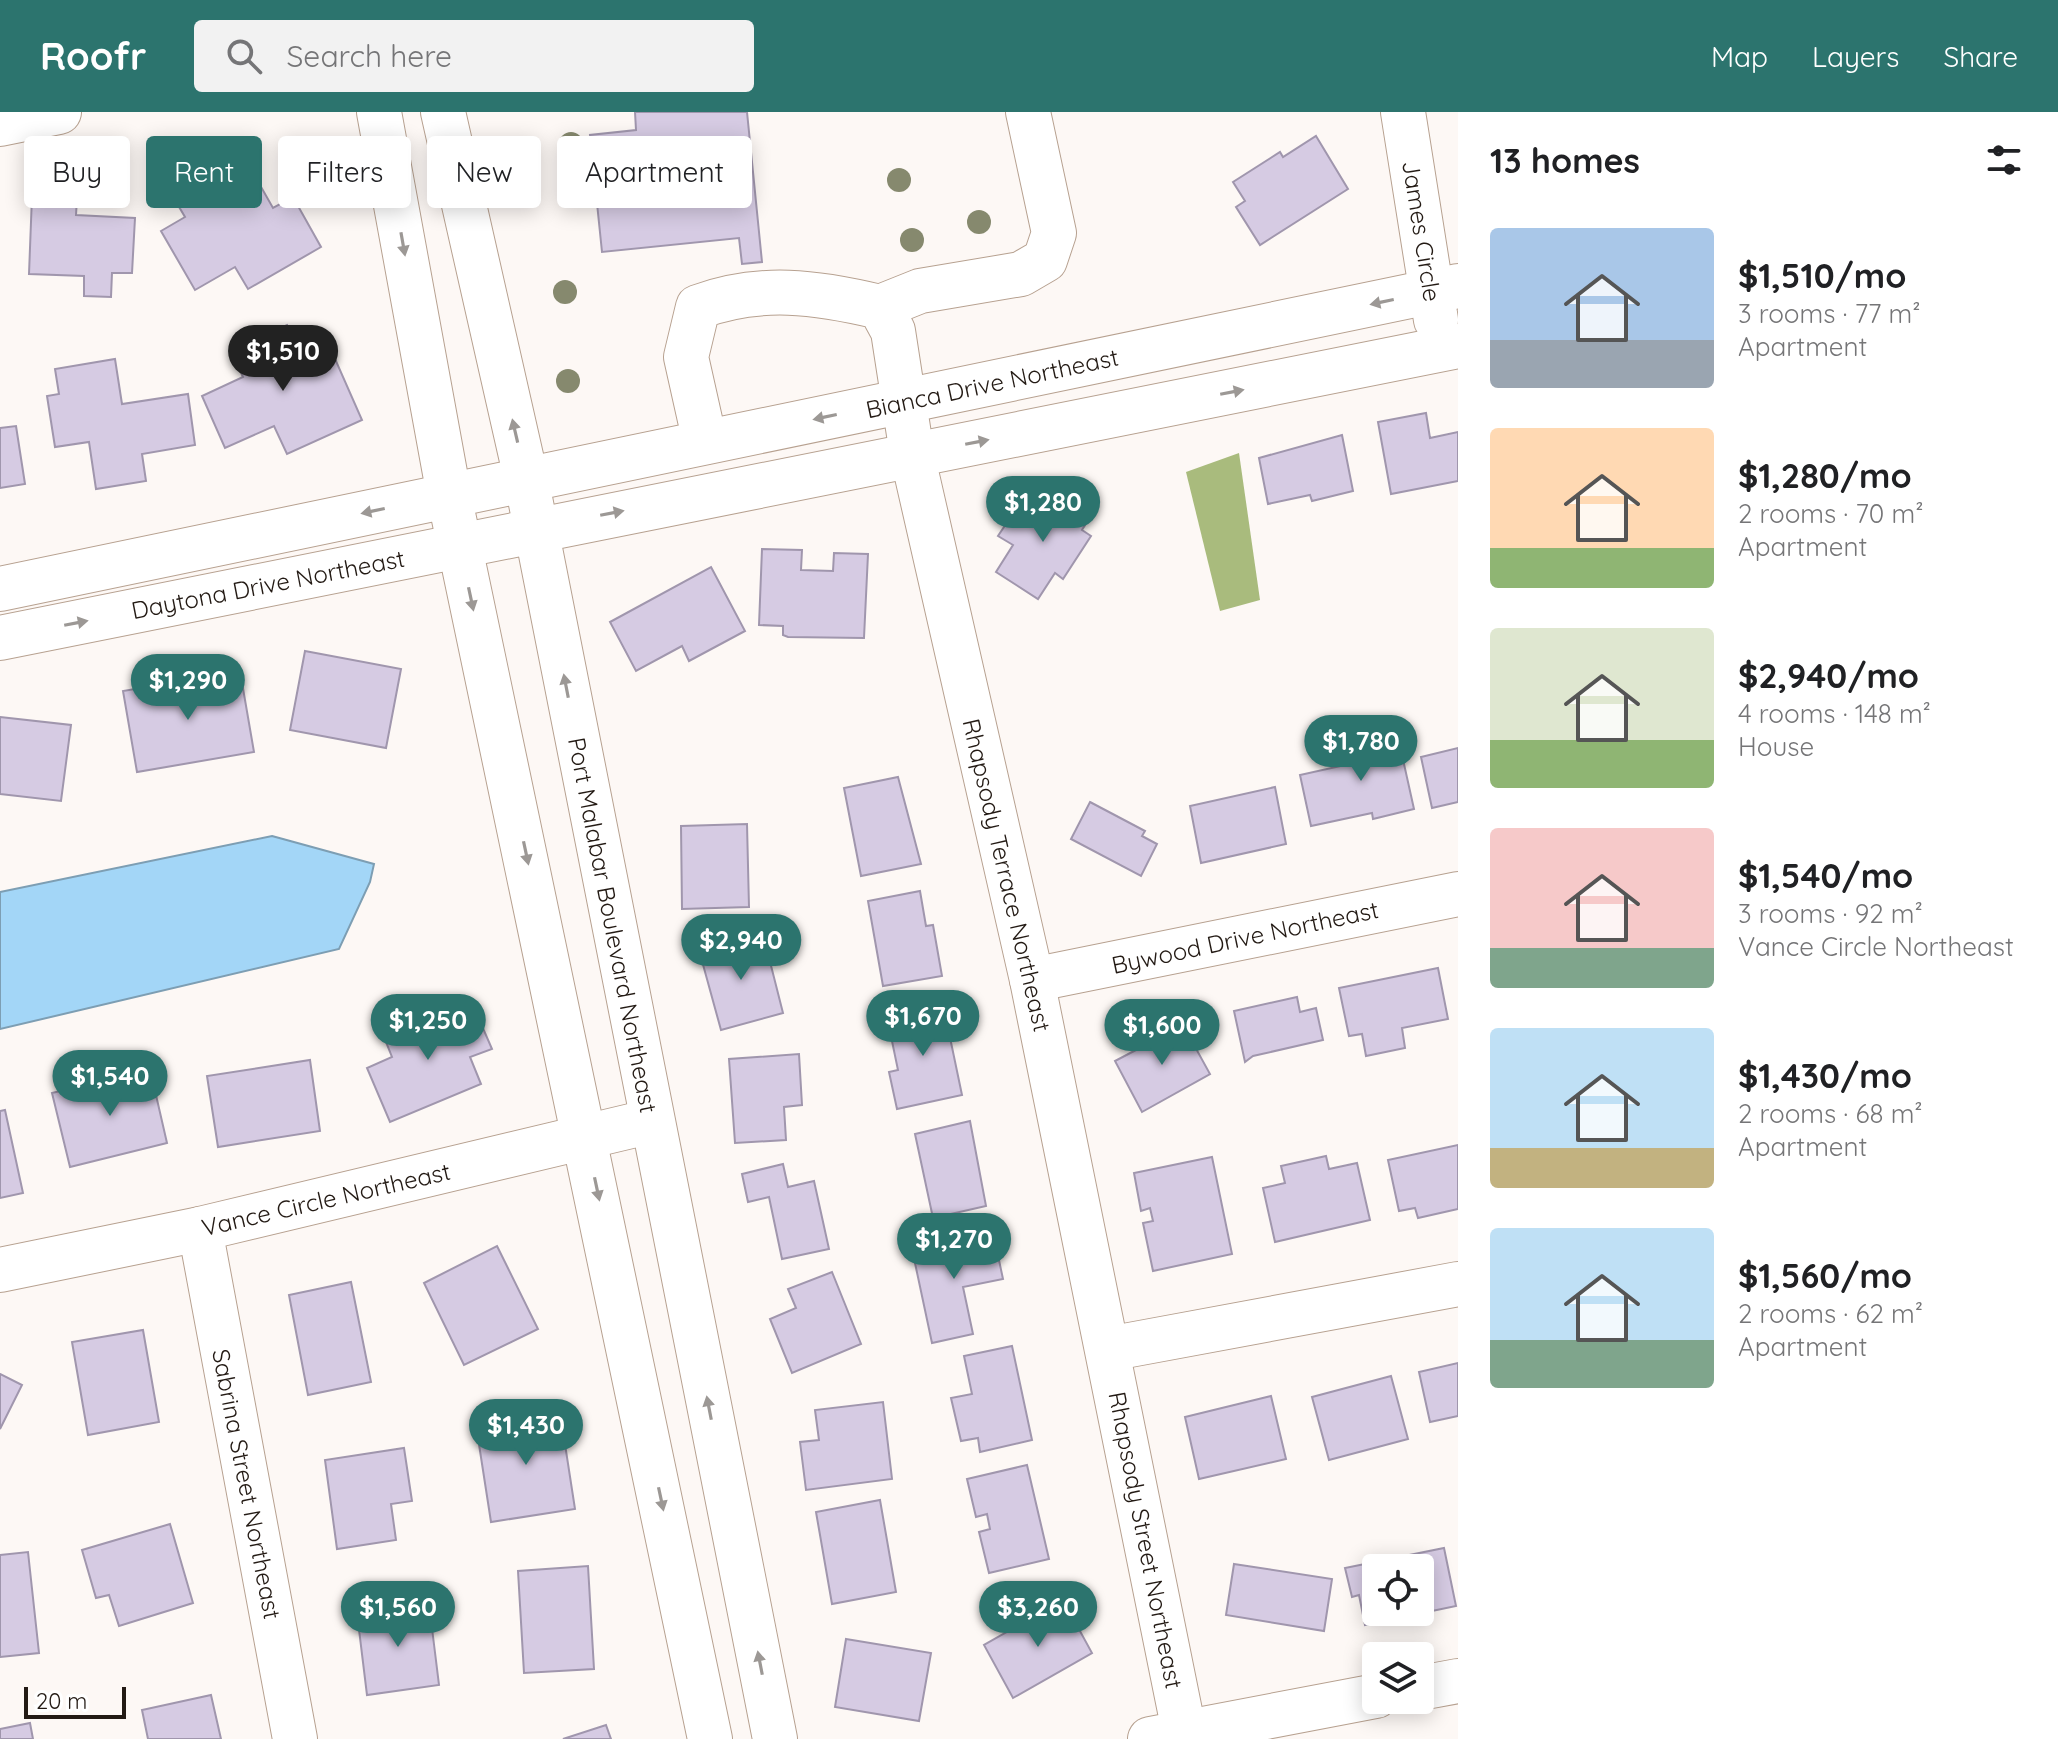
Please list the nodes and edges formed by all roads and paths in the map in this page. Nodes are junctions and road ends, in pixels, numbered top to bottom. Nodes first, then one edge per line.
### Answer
1 (59, 112) edge
2 (379, 112) edge
3 (443, 112) edge
4 (1028, 112) edge
5 (1403, 112) edge
6 (0, 124) edge
7 (1444, 289) edge
8 (880, 307) junction
9 (1450, 348) edge
10 (904, 401) junction
11 (705, 442) junction
12 (912, 454) junction
13 (526, 478) junction
14 (449, 495) junction
15 (536, 529) junction
16 (460, 545) junction
17 (0, 589) edge
18 (0, 638) edge
19 (1458, 894) edge
20 (1032, 980) junction
21 (652, 1121) junction
22 (586, 1136) junction
23 (200, 1229) junction
24 (0, 1270) edge
25 (1458, 1284) edge
26 (1108, 1349) junction
27 (1458, 1681) edge
28 (1434, 1685) edge
29 (1362, 1699) edge
30 (1167, 1735) edge
31 (295, 1739) edge
32 (710, 1739) edge
33 (775, 1739) edge

1 - 6 street
2 -> 14 street
13 -> 3 street, Port Malabar Boulevard Northeast
4 - 8 street
5 - 7 street, James Circle
7 - 9 street, James Circle
7 -> 10 street, Bianca Drive Northeast
8 - 10 street, Rhapsody Terrace Northeast
8 - 11 street
12 -> 9 street
10 -> 11 street, Bianca Drive Northeast
10 - 12 street, Rhapsody Terrace Northeast
11 - 13 street, Bianca Drive Northeast
15 -> 12 street
12 - 20 street, Rhapsody Terrace Northeast
13 - 14 street, Daytona Drive Northeast
13 - 15 street, Port Malabar Boulevard Northeast
14 - 16 street
14 -> 17 street, Daytona Drive Northeast
15 - 16 street, Daytona Drive Northeast
21 -> 15 street, Port Malabar Boulevard Northeast
18 -> 16 street, Daytona Drive Northeast
16 -> 22 street
19 - 20 street, Bywood Drive Northeast
20 - 26 street, Rhapsody Terrace Northeast
21 - 22 street, Vance Circle Northeast
33 -> 21 street, Port Malabar Boulevard Northeast
22 - 23 street, Vance Circle Northeast
22 -> 32 street
23 - 24 street, Vance Circle Northeast
23 - 31 street, Sabrina Street Northeast
25 - 26 street
26 - 30 street, Rhapsody Street Northeast
27 - 28 street
29 - 30 street

